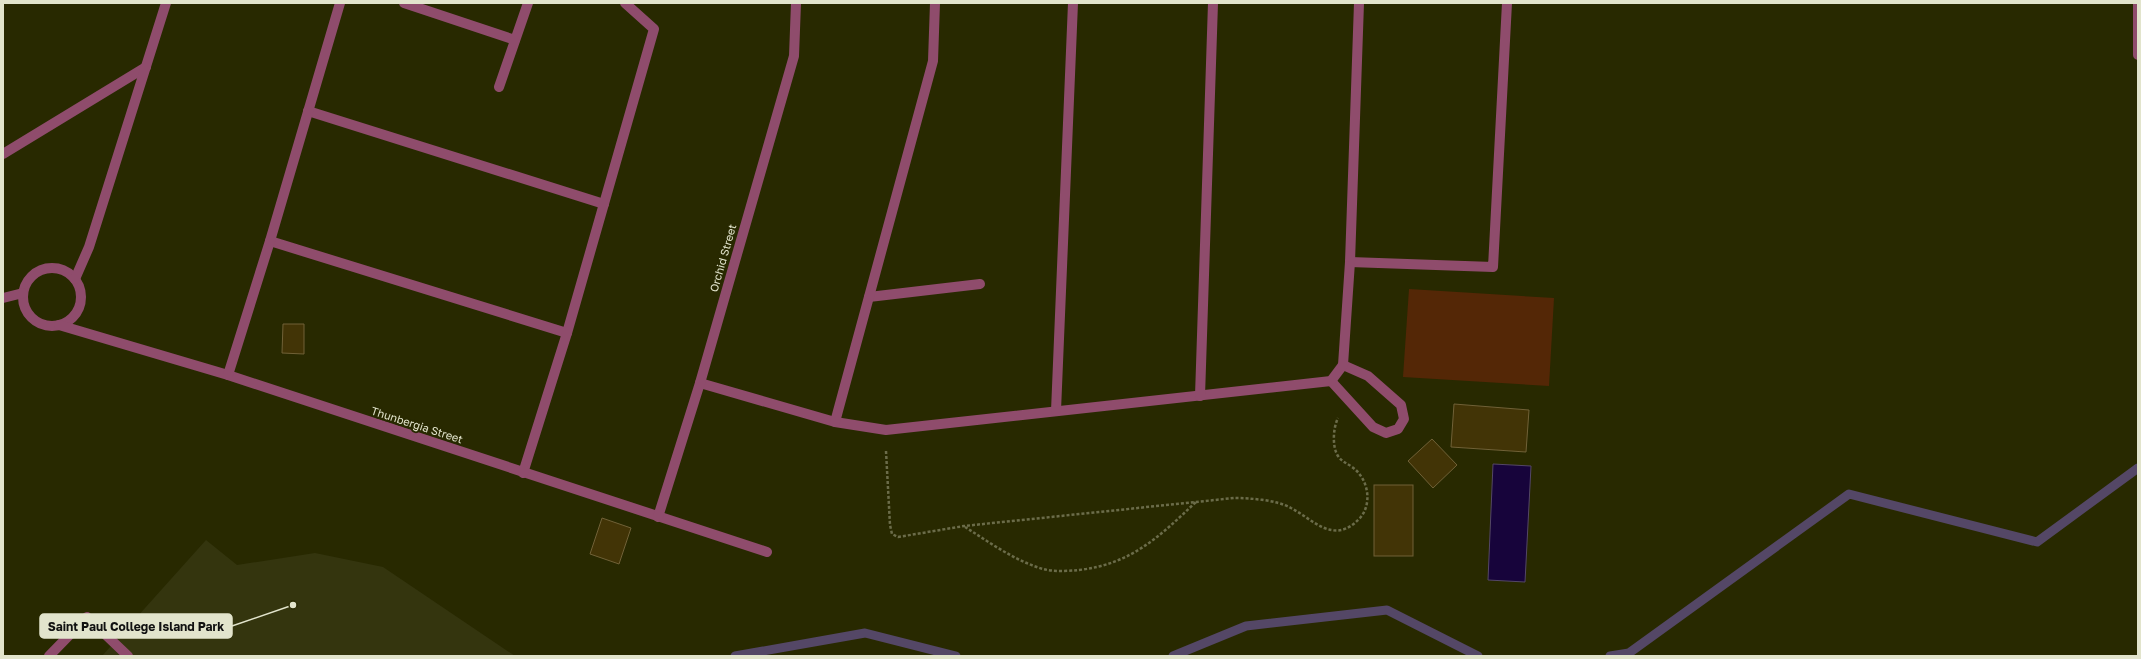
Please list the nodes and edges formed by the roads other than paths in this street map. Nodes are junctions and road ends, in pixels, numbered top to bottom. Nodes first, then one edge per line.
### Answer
1 (166, 3) edge
2 (340, 3) edge
3 (404, 3) edge
4 (528, 3) edge
5 (625, 3) edge
6 (796, 3) edge
7 (935, 3) edge
8 (1073, 3) edge
9 (1213, 3) edge
10 (1359, 3) edge
11 (1507, 3) edge
12 (2138, 3) edge
13 (515, 40) junction
14 (2138, 55) edge
15 (146, 67) junction
16 (498, 87) dead end
17 (308, 111) junction
18 (3, 154) edge
19 (604, 204) junction
20 (270, 241) junction
21 (1350, 262) junction
22 (75, 279) junction
23 (980, 284) dead end
24 (23, 293) junction
25 (869, 297) junction
26 (3, 298) edge
27 (59, 325) junction
28 (567, 333) junction
29 (1343, 365) junction
30 (228, 375) junction
31 (1331, 381) junction
32 (700, 383) junction
33 (1200, 396) junction
34 (1056, 411) junction
35 (834, 422) junction
36 (523, 473) junction
37 (658, 517) junction
38 (767, 552) dead end
39 (49, 656) edge
40 (128, 656) edge

1 - 15 street
2 - 17 street
3 - 13 street
4 - 13 street
5 - 19 street
6 - 32 street, Orchid Street
7 - 25 street
8 - 34 street
9 - 33 street
10 - 21 street
11 - 21 street
12 - 14 street
13 - 16 street
15 - 18 street
15 - 22 street
17 - 19 street
17 - 20 street
19 - 28 street
20 - 28 street
20 - 30 street
21 - 29 street
22 - 24 street
22 - 27 street
23 - 25 street
24 - 26 street
24 - 27 street
25 - 35 street
27 - 30 street, Thunbergia Street
28 - 36 street
29 - 31 street
29 - 31 street
30 - 36 street, Thunbergia Street
31 - 33 street
32 - 35 street
32 - 37 street, Orchid Street
33 - 34 street
34 - 35 street
36 - 37 street, Thunbergia Street
37 - 38 street, Thunbergia Street
39 - 40 street

